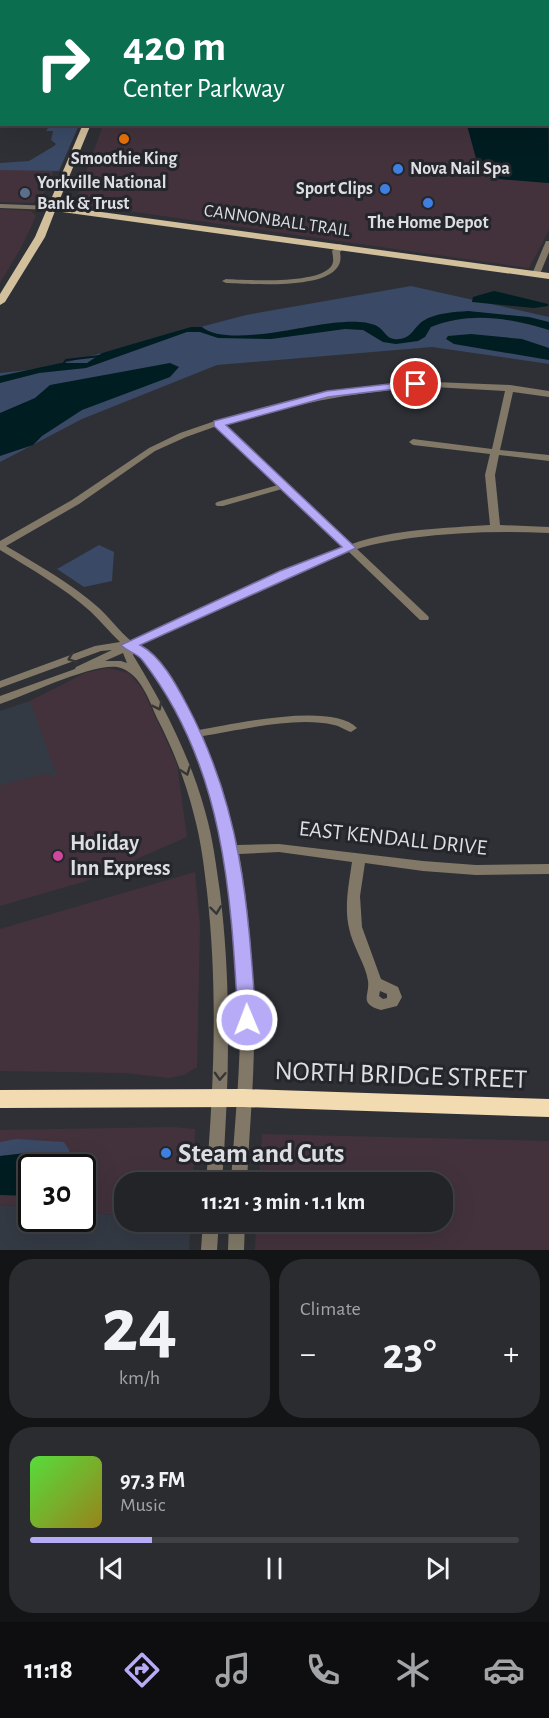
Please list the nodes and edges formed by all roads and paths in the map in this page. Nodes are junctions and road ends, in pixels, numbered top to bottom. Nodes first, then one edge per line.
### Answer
1 (87, 126) edge
2 (278, 126) edge
3 (318, 126) dead end
4 (0, 206) edge
5 (53, 208) junction
6 (548, 244) edge
7 (342, 246) junction
8 (536, 274) junction
9 (549, 276) edge
10 (226, 281) dead end
11 (0, 302) edge
12 (510, 388) junction
13 (549, 394) edge
14 (218, 423) junction
15 (413, 442) dead end
16 (494, 451) junction
17 (549, 458) edge
18 (283, 486) junction
19 (220, 504) dead end
20 (495, 528) junction
21 (549, 530) edge
22 (0, 546) edge
23 (350, 548) junction
24 (424, 618) dead end
25 (128, 645) junction
26 (80, 669) junction
27 (140, 675) junction
28 (0, 685) edge
29 (0, 700) edge
30 (351, 728) dead end
31 (195, 734) junction
32 (232, 850) junction
33 (359, 858) junction
34 (549, 869) edge
35 (375, 982) dead end
36 (0, 1098) edge
37 (219, 1098) junction
38 (243, 1098) junction
39 (549, 1108) edge
40 (215, 1172) edge
41 (239, 1172) edge
42 (210, 1232) edge
43 (237, 1232) edge
44 (209, 1250) edge
45 (236, 1250) edge

1 - 5 main road
2 - 3 street
4 - 5 street, CANNONBALL TRAIL
5 - 7 main road, CANNONBALL TRAIL
5 - 11 main road
6 - 8 street
7 - 8 main road, CANNONBALL TRAIL
7 - 10 street
8 - 9 main road, CANNONBALL TRAIL
12 - 13 street
12 - 14 street
12 - 16 street
14 - 18 street
14 - 22 street
15 - 16 street
16 - 17 street
16 - 20 street
18 - 19 street
18 - 23 street
20 - 21 street
20 - 23 street
22 - 25 street
23 - 24 street
23 - 25 street
25 - 26 street
25 - 27 street
25 -> 28 street
25 - 31 street
26 - 27 street
26 - 29 street
27 -> 37 street
30 - 31 street
31 - 32 street
32 - 33 street, EAST KENDALL DRIVE
32 - 38 street
33 - 34 street, EAST KENDALL DRIVE
33 - 35 street
36 - 37 highway, NORTH BRIDGE STREET
37 - 38 highway, NORTH BRIDGE STREET
37 - 40 street
38 - 39 highway, NORTH BRIDGE STREET
38 - 41 street
42 - 44 street
43 - 45 street

